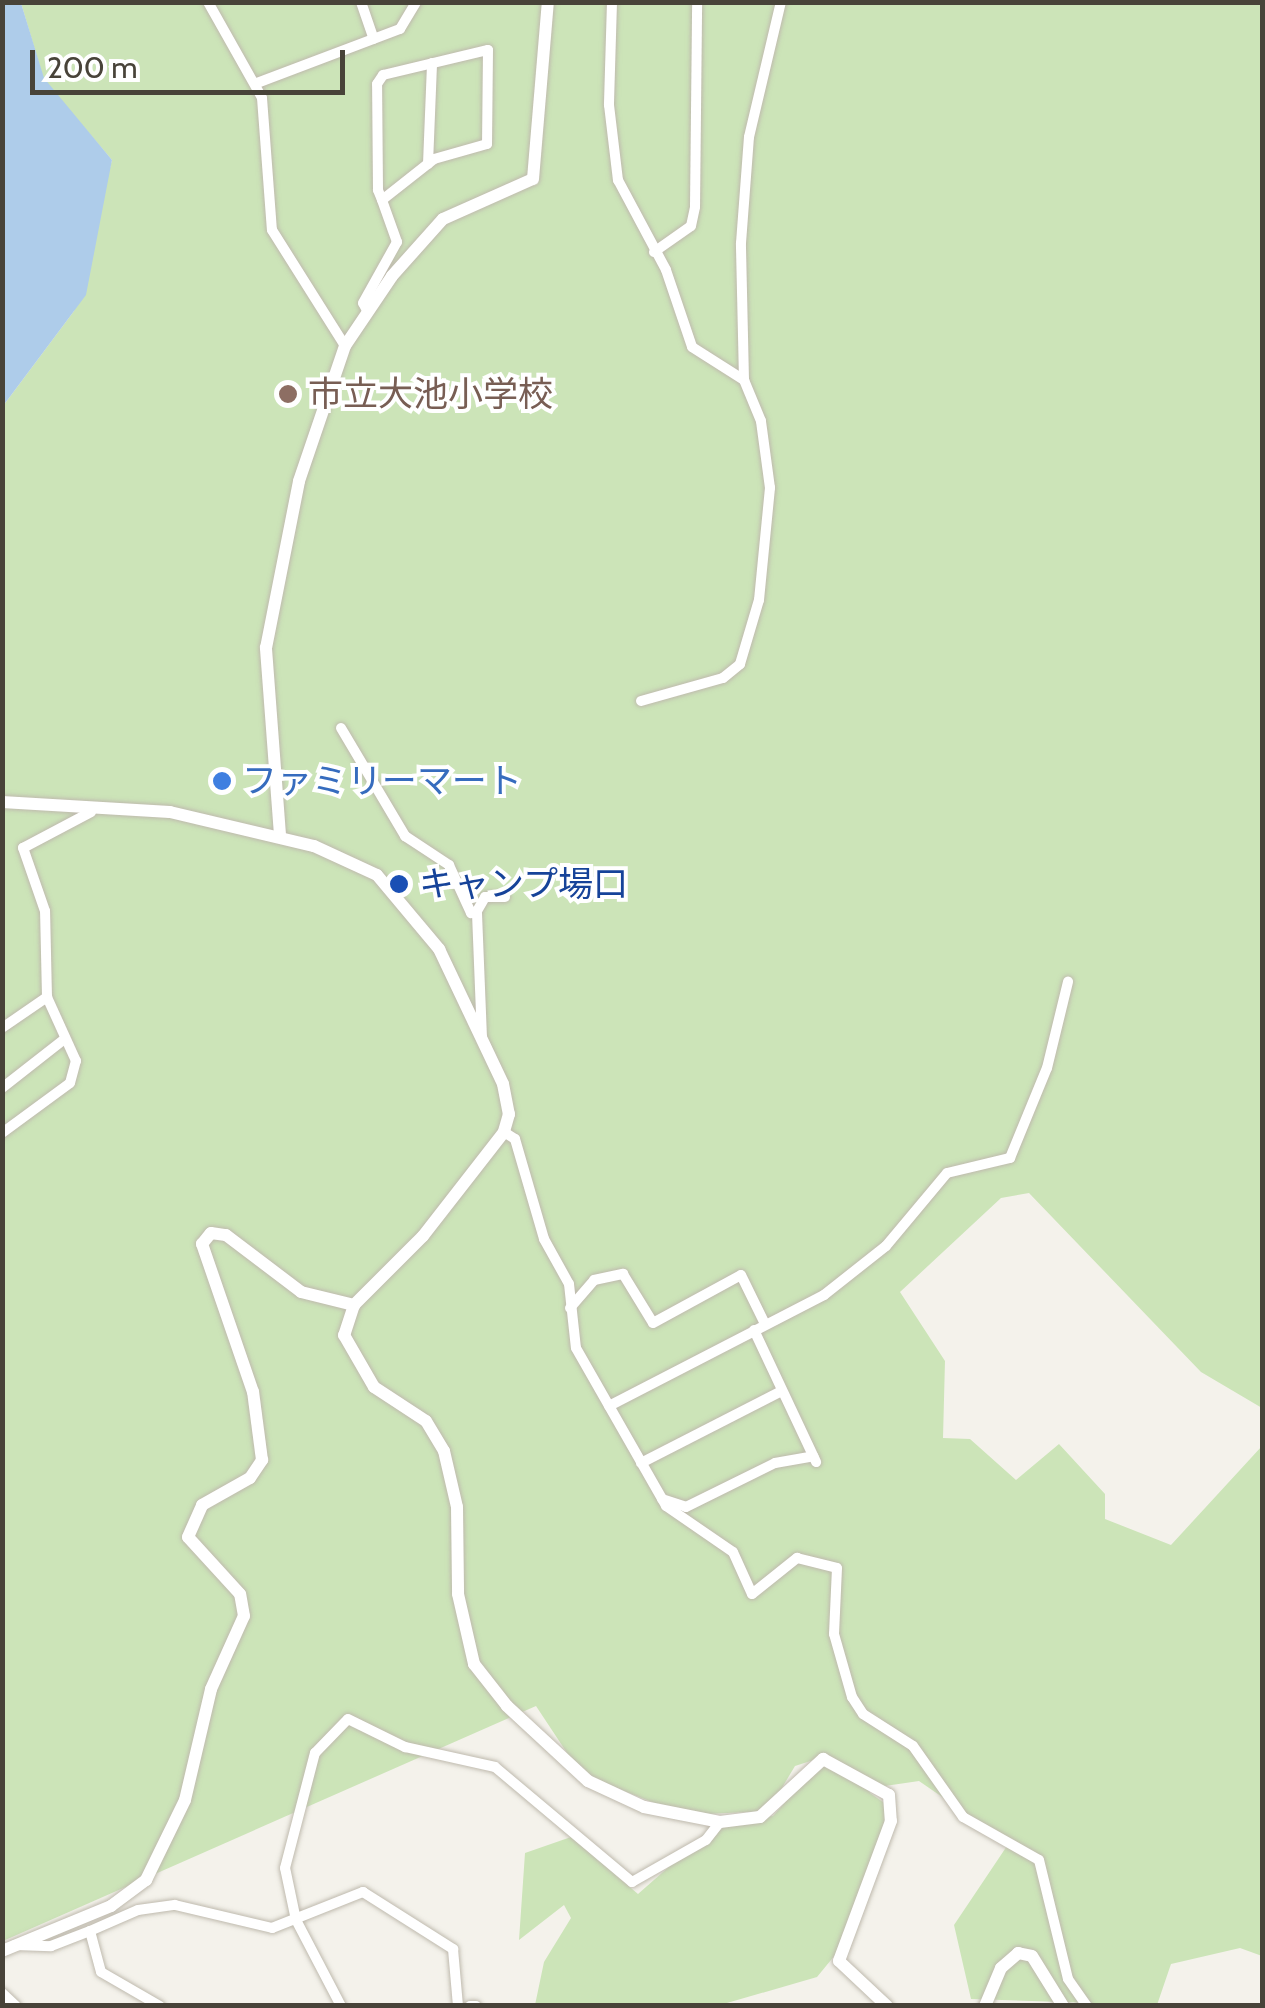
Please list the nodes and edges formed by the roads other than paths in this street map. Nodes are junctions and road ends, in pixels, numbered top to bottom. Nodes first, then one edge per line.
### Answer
1 (208, 2) edge
2 (361, 2) edge
3 (416, 2) edge
4 (548, 2) edge
5 (612, 2) edge
6 (697, 2) edge
7 (781, 2) edge
8 (374, 40) junction
9 (432, 63) junction
10 (257, 83) junction
11 (428, 164) junction
12 (382, 200) junction
13 (654, 252) junction
14 (368, 312) junction
15 (344, 346) junction
16 (744, 380) junction
17 (641, 701) dead end
18 (341, 728) dead end
19 (2, 802) edge
20 (92, 812) junction
21 (280, 836) junction
22 (504, 896) dead end
23 (476, 911) junction
24 (1068, 982) dead end
25 (47, 997) junction
26 (2, 1028) edge
27 (482, 1038) junction
28 (62, 1040) junction
29 (2, 1088) edge
30 (504, 1132) junction
31 (2, 1133) edge
32 (354, 1304) junction
33 (570, 1308) junction
34 (759, 1327) junction
35 (782, 1391) junction
36 (610, 1406) junction
37 (642, 1463) junction
38 (662, 1498) junction
39 (720, 1822) junction
40 (296, 1920) junction
41 (90, 1931) junction
42 (8, 1948) edge
43 (2, 1993) edge
44 (16, 2006) edge
45 (160, 2006) edge
46 (341, 2006) edge
47 (458, 2006) edge
48 (886, 2006) edge
49 (986, 2006) edge
50 (1063, 2006) edge
51 (1087, 2006) edge

1 - 10 street
2 - 8 street
3 - 8 street
4 - 14 street
5 - 13 street
6 - 13 street
7 - 16 street
8 - 10 street
9 - 11 street
9 - 11 street
9 - 12 street
10 - 15 street
11 - 12 street
12 - 14 street
13 - 16 street
14 - 15 street
15 - 21 street
16 - 17 street
18 - 23 street
19 - 20 street
20 - 21 street
20 - 25 street
21 - 27 street
22 - 23 street
23 - 27 street
24 - 34 street
25 - 26 street
25 - 28 street
27 - 30 street
28 - 29 street
28 - 31 street
30 - 32 street
30 - 33 street
32 - 39 street
32 - 42 street
33 - 34 street
33 - 36 street
34 - 35 street
34 - 36 street
35 - 37 street
35 - 38 street
36 - 37 street
37 - 38 street
38 - 51 street
39 - 40 street
39 - 48 street
40 - 41 street
40 - 46 street
40 - 47 street
41 - 42 street
41 - 45 street
43 - 44 street
49 - 50 street

